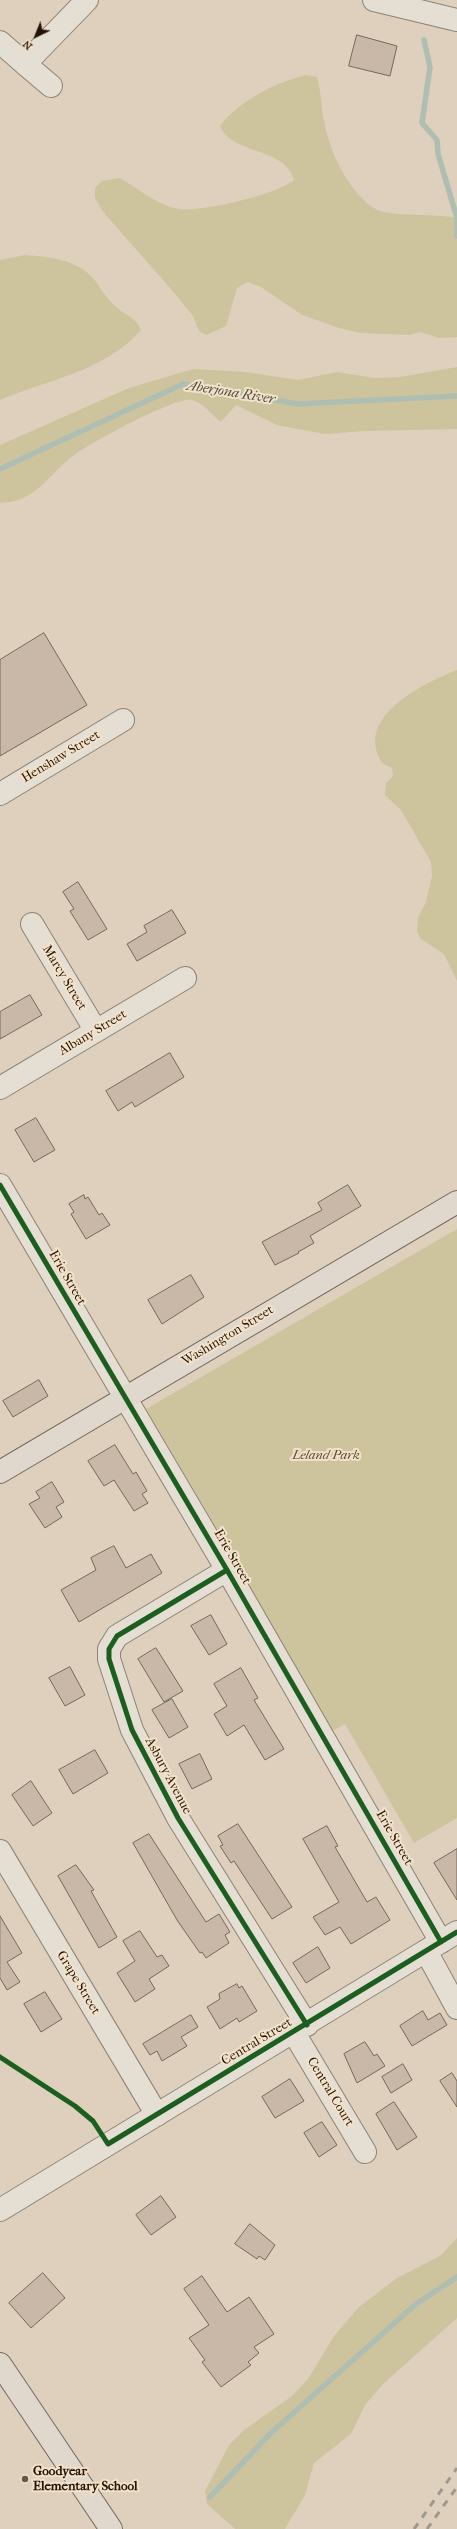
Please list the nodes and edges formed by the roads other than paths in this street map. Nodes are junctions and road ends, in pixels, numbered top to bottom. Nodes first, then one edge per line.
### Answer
1 (87, 0) edge
2 (374, 0) edge
3 (457, 20) edge
4 (0, 42) edge
5 (25, 64) junction
6 (51, 86) dead end
7 (122, 720) dead end
8 (0, 794) edge
9 (32, 924) dead end
10 (185, 978) dead end
11 (96, 1032) junction
12 (0, 1088) edge
13 (0, 1185) edge
14 (457, 1202) edge
15 (124, 1398) junction
16 (0, 1472) edge
17 (227, 1570) junction
18 (0, 1851) edge
19 (442, 1942) edge
20 (457, 2008) edge
21 (301, 2029) junction
22 (157, 2115) junction
23 (365, 2152) dead end
24 (0, 2210) edge
25 (0, 2364) edge
26 (111, 2529) edge

1 - 5 street
2 - 3 street
4 - 5 street
5 - 6 street
7 - 8 street, Henshaw Street
9 - 11 street, Marcy Street
10 - 11 street, Albany Street
11 - 12 street, Albany Street
13 - 15 street, Erie Street
14 - 15 main road, Washington Street
15 - 16 main road, Washington Street
15 - 17 street, Erie Street
17 - 19 street, Erie Street
17 - 21 street, Asbury Avenue
18 - 22 street, Grape Street
19 - 20 street, Erie Street
19 - 21 street, Central Street
21 - 22 street, Central Street
21 - 23 street, Central Court
22 - 24 street, Central Street
25 - 26 main road

